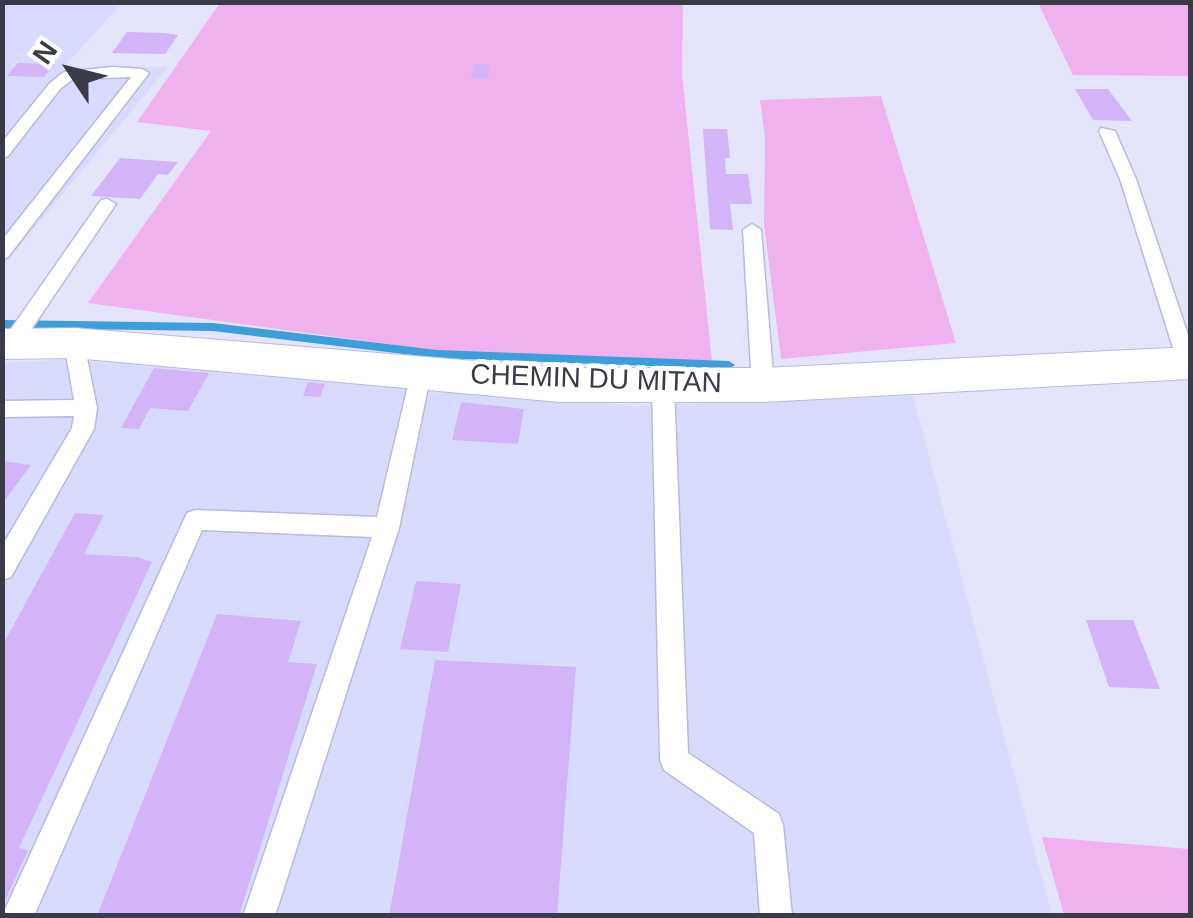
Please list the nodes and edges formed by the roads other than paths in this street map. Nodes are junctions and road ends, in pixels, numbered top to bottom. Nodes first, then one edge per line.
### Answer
1 (1107, 130) dead end
2 (2, 153) edge
3 (107, 204) dead end
4 (752, 230) dead end
5 (2, 253) edge
6 (74, 343) junction
7 (7, 344) edge
8 (1190, 365) edge
9 (421, 373) junction
10 (763, 384) junction
11 (663, 385) junction
12 (86, 408) junction
13 (2, 409) edge
14 (387, 528) junction
15 (2, 569) edge
16 (18, 916) edge
17 (259, 916) edge
18 (776, 916) edge

1 - 8 lane
2 - 5 lane
3 - 7 lane
4 - 10 lane
6 - 7 street, CHEMIN DU MITAN
6 - 9 street, CHEMIN DU MITAN
6 - 12 lane
8 - 10 street, CHEMIN DU MITAN
9 - 11 street, CHEMIN DU MITAN
9 - 14 lane
10 - 11 street, CHEMIN DU MITAN
11 - 18 lane
12 - 13 lane
12 - 15 lane
14 - 16 lane
14 - 17 lane

